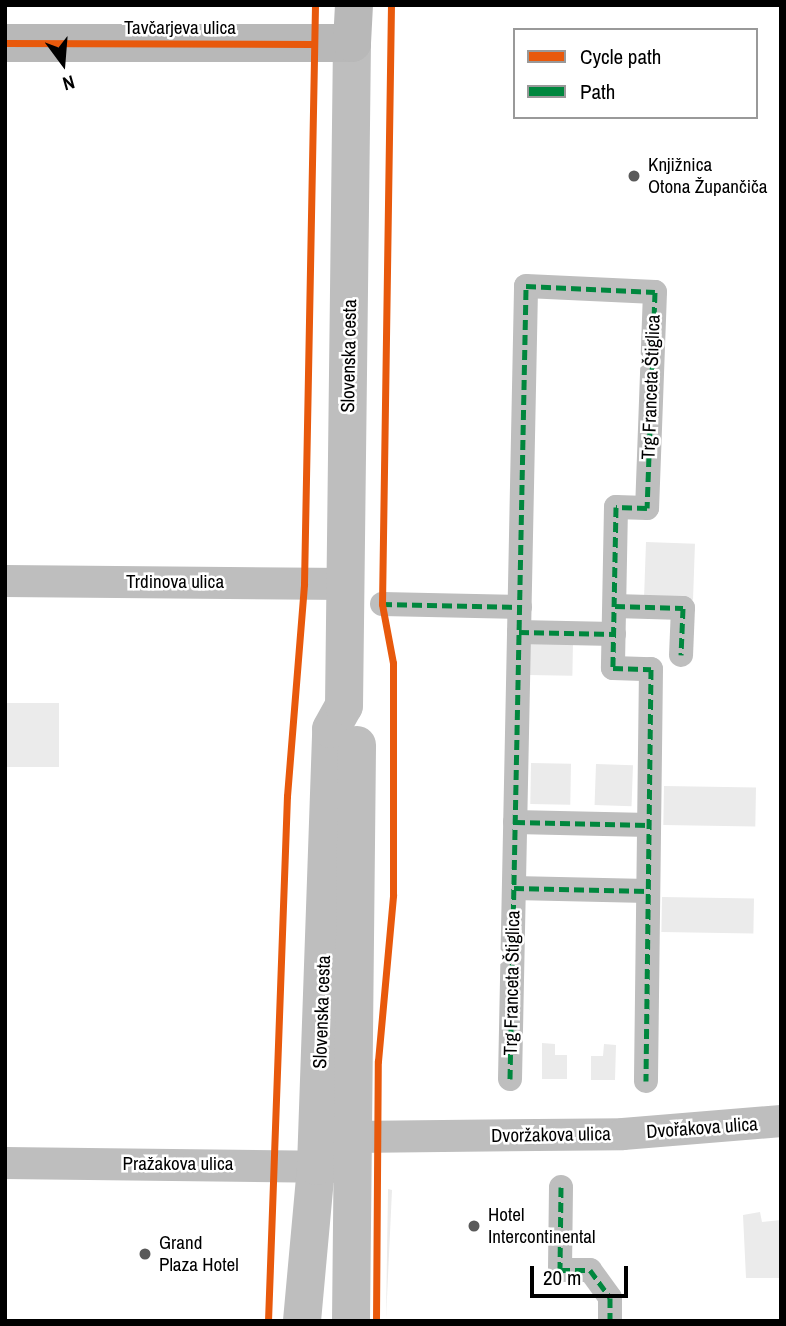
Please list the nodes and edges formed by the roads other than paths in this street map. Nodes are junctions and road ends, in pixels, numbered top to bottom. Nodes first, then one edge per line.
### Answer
1 (354, 5) edge
2 (5, 43) edge
3 (352, 43) junction
4 (5, 581) edge
5 (346, 584) junction
6 (382, 604) dead end
7 (615, 606) junction
8 (520, 607) junction
9 (519, 632) junction
10 (614, 634) junction
11 (681, 655) dead end
12 (515, 822) junction
13 (649, 825) junction
14 (514, 888) junction
15 (649, 891) junction
16 (510, 1079) dead end
17 (646, 1081) dead end
18 (781, 1122) edge
19 (623, 1134) joint
20 (340, 1157) junction
21 (5, 1163) edge
22 (561, 1187) dead end
23 (302, 1321) edge
24 (351, 1321) edge
25 (610, 1321) edge

1 - 3 main road, Slovenska cesta
2 - 3 main road, Tavčarjeva ulica
3 - 5 street, Slovenska cesta
4 - 5 street, Trdinova ulica
5 - 20 street, Slovenska cesta
6 - 8 street
7 - 8 street, Trg Franceta Štiglica
7 - 10 street, Trg Franceta Štiglica
7 - 11 street
8 - 9 street, Trg Franceta Štiglica
9 - 10 street
9 - 12 street, Trg Franceta Štiglica
10 - 13 street, Trg Franceta Štiglica
12 - 13 street
12 - 14 street, Trg Franceta Štiglica
13 - 15 street, Trg Franceta Štiglica
14 - 15 street, Trg Franceta Štiglica
14 - 16 street, Trg Franceta Štiglica
15 - 17 street, Trg Franceta Štiglica
18 - 19 street, Dvořakova ulica
19 - 20 street, Dvoržakova ulica
20 - 21 street, Pražakova ulica
20 - 23 street, Slovenska cesta
20 - 24 street, Slovenska cesta
22 - 25 street

